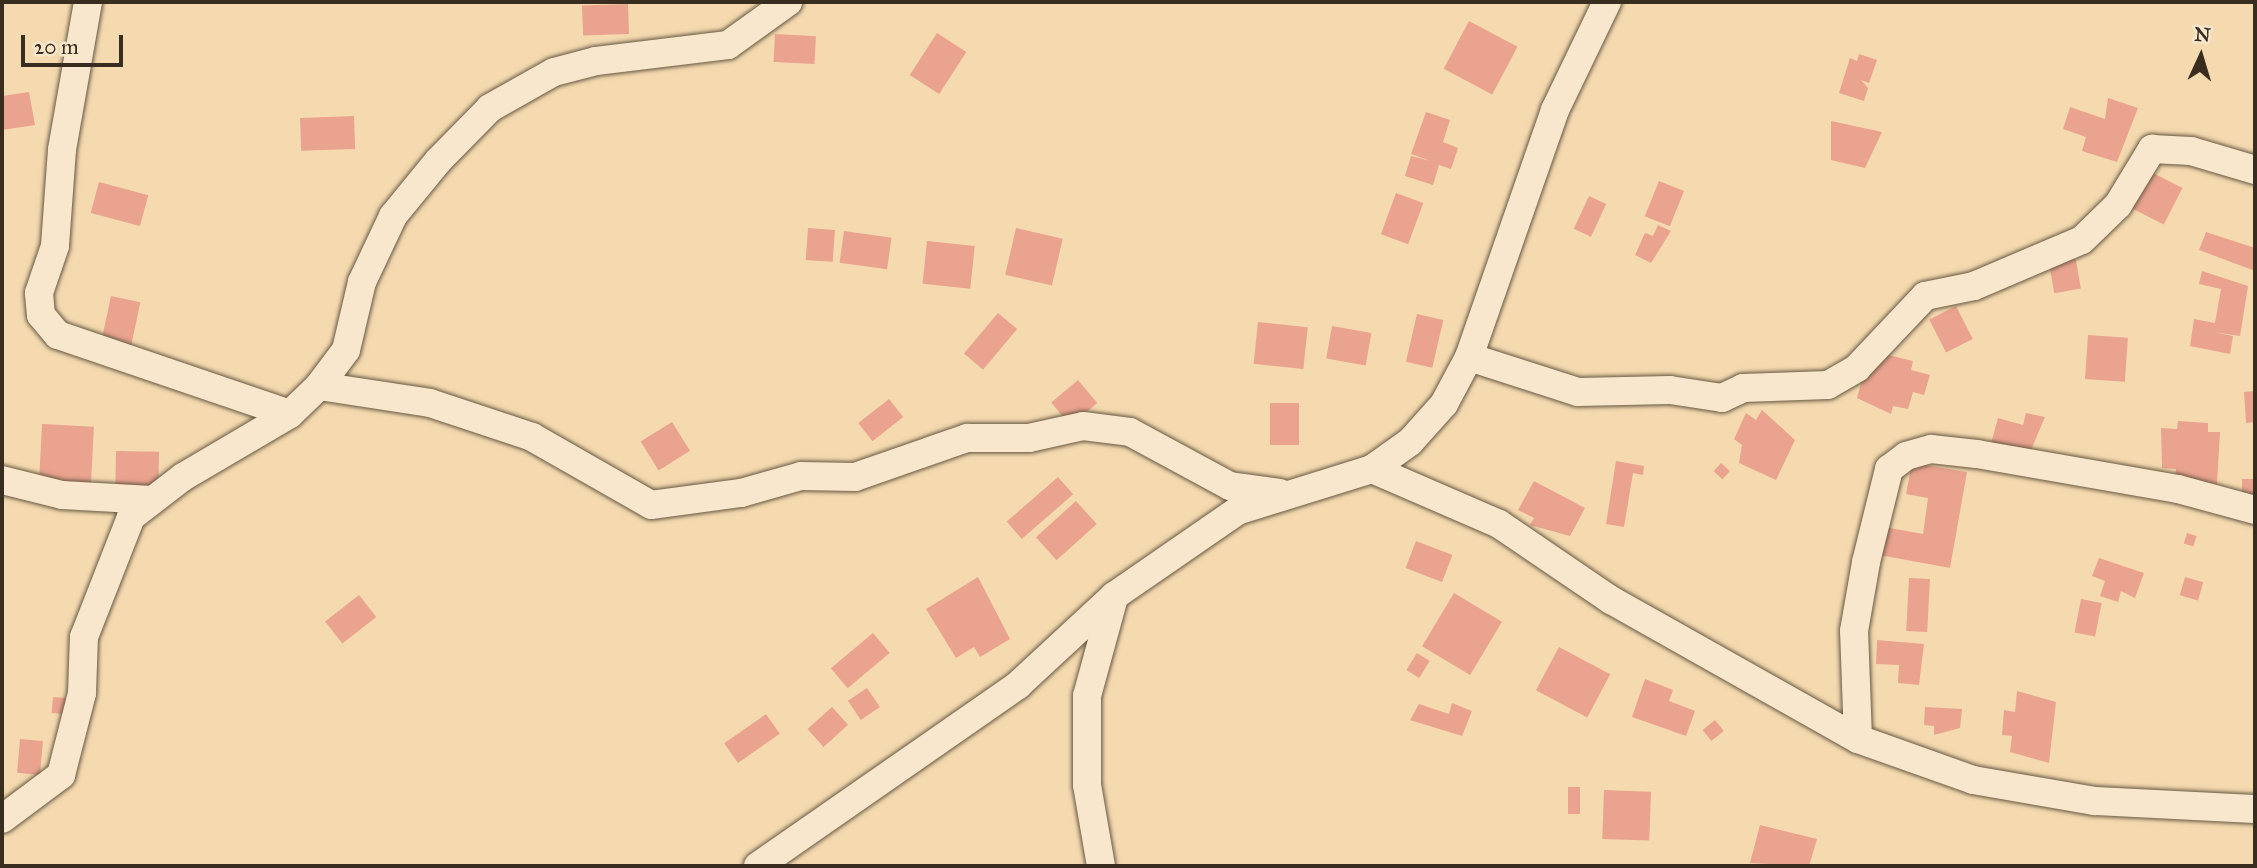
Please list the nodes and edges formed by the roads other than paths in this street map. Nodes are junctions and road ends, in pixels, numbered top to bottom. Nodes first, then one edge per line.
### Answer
1 (88, 2) edge
2 (788, 2) edge
3 (1607, 2) edge
4 (2255, 170) edge
5 (1469, 357) junction
6 (319, 386) junction
7 (290, 414) junction
8 (1372, 469) junction
9 (2, 480) edge
10 (1285, 494) junction
11 (152, 500) junction
12 (2255, 510) edge
13 (1114, 596) junction
14 (1857, 739) junction
15 (2255, 809) edge
16 (2, 819) edge
17 (758, 866) edge
18 (1101, 866) edge

1 - 7 street
2 - 6 street
3 - 5 street
4 - 5 street
5 - 8 street
6 - 7 street
6 - 10 street
7 - 11 street
8 - 10 street
8 - 14 street
9 - 11 street
10 - 13 street
11 - 16 street
12 - 14 street
13 - 17 street
13 - 18 street
14 - 15 street

